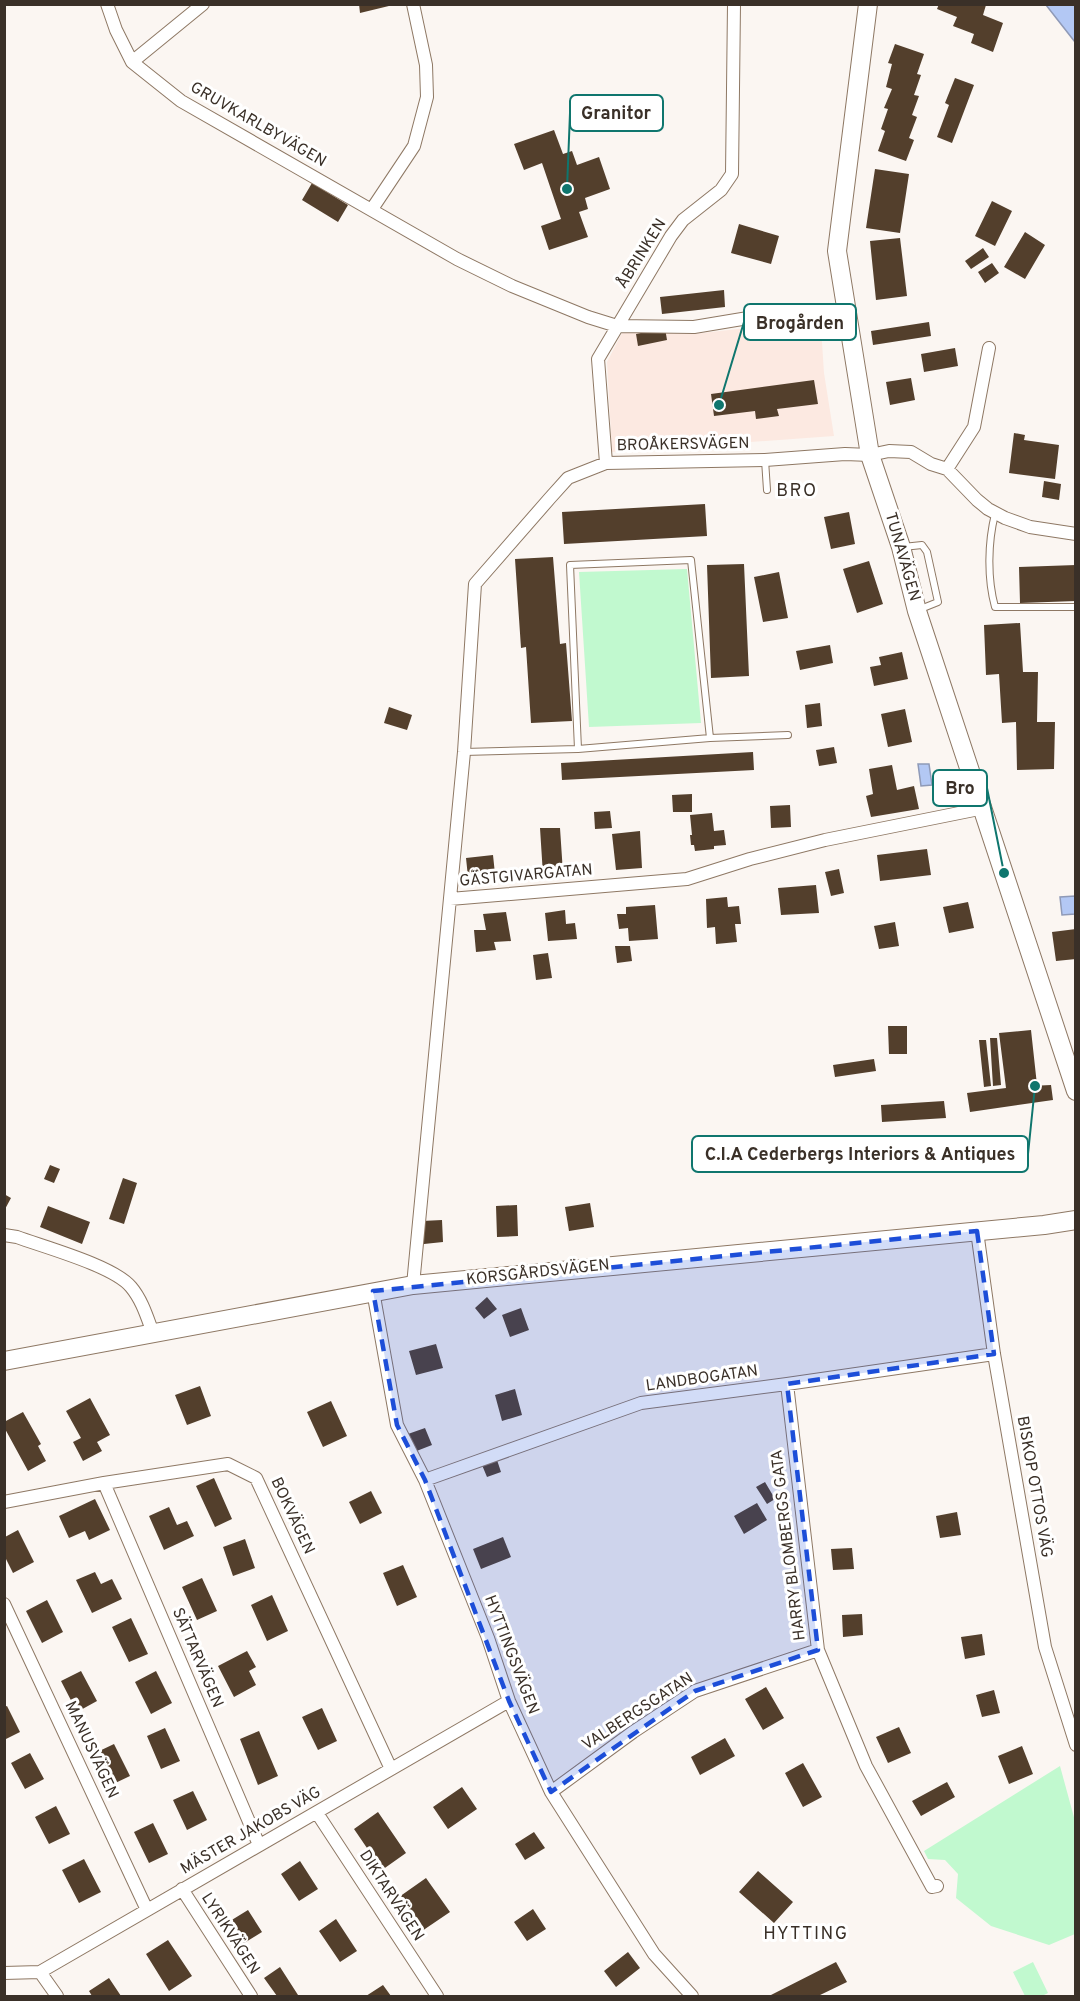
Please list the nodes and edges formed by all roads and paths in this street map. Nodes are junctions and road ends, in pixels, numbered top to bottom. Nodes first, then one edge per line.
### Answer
1 (106, 4) edge
2 (203, 4) edge
3 (413, 4) edge
4 (734, 4) edge
5 (864, 6) edge
6 (132, 62) junction
7 (372, 209) junction
8 (748, 318) dead end
9 (617, 326) junction
10 (989, 348) dead end
11 (870, 456) junction
12 (765, 460) junction
13 (606, 463) junction
14 (947, 469) junction
15 (767, 489) dead end
16 (995, 513) junction
17 (1076, 534) edge
18 (1076, 607) edge
19 (788, 735) dead end
20 (710, 738) junction
21 (578, 750) junction
22 (464, 752) junction
23 (984, 808) junction
24 (450, 898) junction
25 (1076, 1091) edge
26 (1076, 1220) edge
27 (977, 1231) junction
28 (4, 1235) edge
29 (413, 1285) junction
30 (373, 1291) junction
31 (153, 1332) junction
32 (994, 1354) junction
33 (4, 1361) edge
34 (787, 1384) junction
35 (425, 1480) junction
36 (104, 1483) junction
37 (4, 1502) edge
38 (4, 1604) edge
39 (818, 1650) junction
40 (509, 1701) junction
41 (1076, 1745) edge
42 (391, 1769) junction
43 (551, 1792) junction
44 (317, 1813) junction
45 (258, 1845) junction
46 (937, 1886) dead end
47 (182, 1889) junction
48 (147, 1910) junction
49 (40, 1972) junction
50 (4, 1973) edge
51 (57, 1996) edge
52 (251, 1996) edge
53 (437, 1996) edge
54 (692, 1996) edge

1 - 6 street, GRUVKARLBYVÄGEN
2 - 6 street
3 - 7 street
4 - 9 street, ÅBRINKEN
5 - 11 street, TUNAVÄGEN
6 - 7 street, GRUVKARLBYVÄGEN
7 - 9 street, GRUVKARLBYVÄGEN
8 - 9 street, GRUVKARLBYVÄGEN
9 - 13 street, ÅBRINKEN
10 - 14 street
11 - 12 street, BROÅKERSVÄGEN
11 - 14 street, BROÅKERSVÄGEN
11 - 23 street, TUNAVÄGEN
12 - 13 street, BROÅKERSVÄGEN
12 - 15 lane
13 - 22 street, BROÅKERSVÄGEN
14 - 16 street
16 - 17 street
16 - 18 lane
19 - 20 lane
20 - 21 lane
20 - 21 lane
21 - 22 lane
22 - 24 street
23 - 24 street, GÄSTGIVARGATAN
23 - 25 street, TUNAVÄGEN
24 - 29 street, GÄSTGIVARGATAN
26 - 27 street, KORSGÅRDSVÄGEN
27 - 29 street, KORSGÅRDSVÄGEN
27 - 32 street, BISKOP OTTOS VÄG
28 - 31 street
29 - 30 street, KORSGÅRDSVÄGEN
30 - 31 street, KORSGÅRDSVÄGEN
30 - 35 street, HYTTINGSVÄGEN
31 - 33 street, KORSGÅRDSVÄGEN
32 - 34 street, LANDBOGATAN
32 - 41 street, BISKOP OTTOS VÄG
34 - 35 street, LANDBOGATAN
34 - 39 street, HARRY BLOMBERGS GATA
35 - 40 street, HYTTINGSVÄGEN
36 - 37 street, BOKVÄGEN
36 - 42 street, BOKVÄGEN
36 - 45 street, SÄTTARVÄGEN
38 - 48 street, MANUSVÄGEN
39 - 43 street, VALBERGSGATAN
39 - 46 street, HARRY BLOMBERGS GATA
40 - 42 street, MÄSTER JAKOBS VÄG
40 - 43 street, HYTTINGSVÄGEN
42 - 44 street, MÄSTER JAKOBS VÄG
43 - 54 street, HYTTINGSVÄGEN
44 - 45 street, MÄSTER JAKOBS VÄG
44 - 53 street, DIKTARVÄGEN
45 - 47 street, MÄSTER JAKOBS VÄG
47 - 48 street, MÄSTER JAKOBS VÄG
47 - 52 street, LYRIKVÄGEN
48 - 49 street, MÄSTER JAKOBS VÄG
49 - 50 street, MÄSTER JAKOBS VÄG
49 - 51 street

